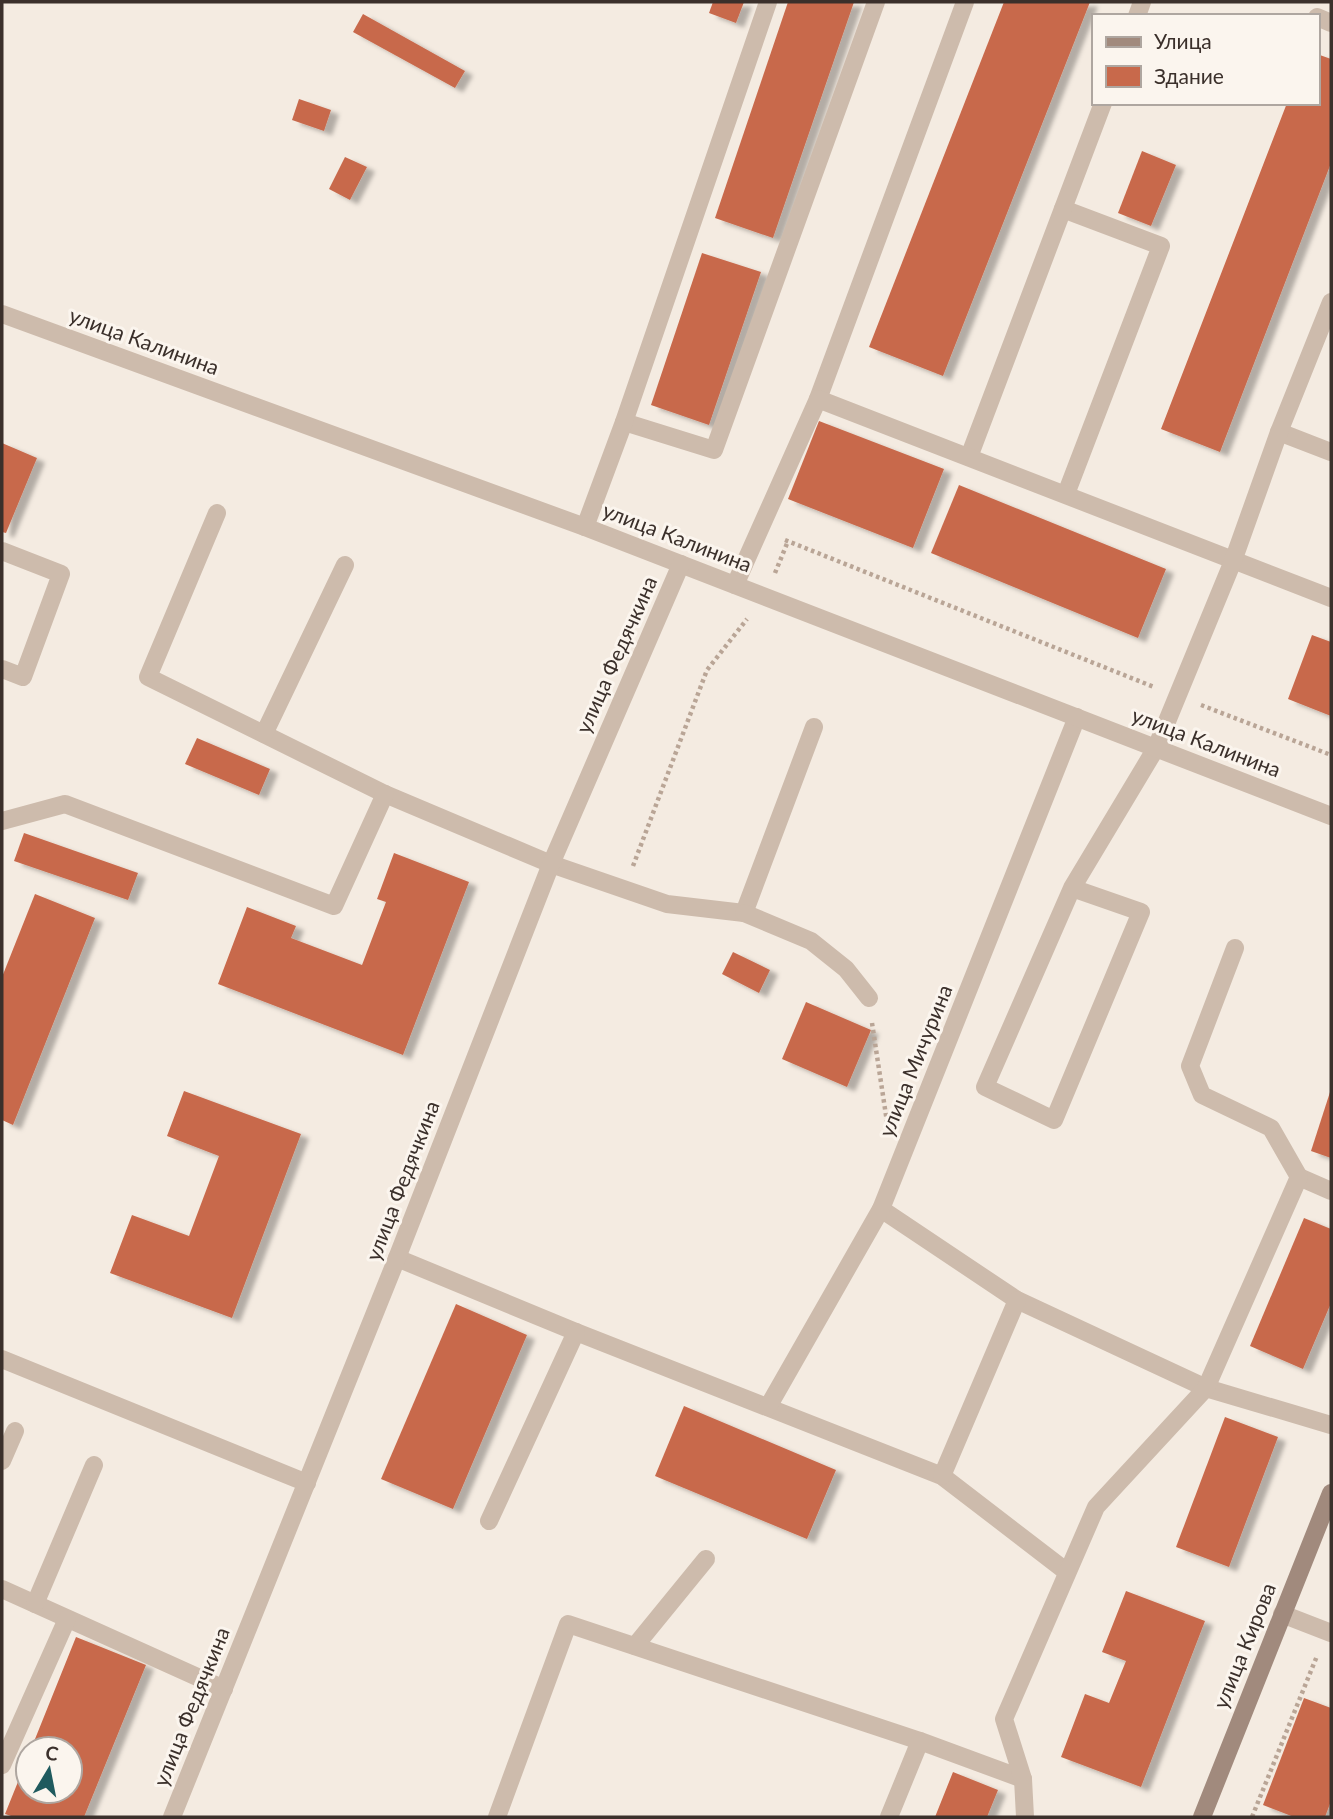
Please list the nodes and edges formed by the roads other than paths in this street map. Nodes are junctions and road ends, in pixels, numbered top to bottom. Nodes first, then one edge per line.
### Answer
1 (768, 2) edge
2 (876, 2) edge
3 (965, 2) edge
4 (1102, 105) edge
5 (1063, 209) junction
6 (1331, 302) edge
7 (2, 314) edge
8 (818, 399) junction
9 (624, 422) junction
10 (1279, 432) junction
11 (1331, 452) edge
12 (969, 457) junction
13 (1066, 494) junction
14 (217, 513) dead end
15 (585, 527) junction
16 (2, 551) edge
17 (1233, 561) junction
18 (681, 564) junction
19 (345, 565) dead end
20 (735, 585) junction
21 (1331, 598) edge
22 (2, 669) edge
23 (1077, 717) junction
24 (814, 727) dead end
25 (264, 734) junction
26 (1156, 748) junction
27 (385, 794) junction
28 (1331, 816) edge
29 (2, 821) edge
30 (551, 864) junction
31 (1072, 888) junction
32 (744, 913) junction
33 (1236, 948) dead end
34 (869, 998) road end
35 (1299, 1177) junction
36 (1331, 1191) edge
37 (881, 1209) junction
38 (397, 1258) junction
39 (1017, 1300) junction
40 (576, 1332) junction
41 (2, 1359) edge
42 (1206, 1388) junction
43 (768, 1407) junction
44 (1331, 1425) edge
45 (15, 1431) dead end
46 (2, 1461) edge
47 (94, 1465) dead end
48 (942, 1476) junction
49 (307, 1483) junction
50 (1331, 1493) edge
51 (489, 1521) dead end
52 (706, 1559) dead end
53 (1068, 1572) junction
54 (2, 1589) edge
55 (35, 1604) junction
56 (1282, 1614) junction
57 (67, 1619) junction
58 (1329, 1632) edge
59 (635, 1646) junction
60 (224, 1689) junction
61 (920, 1741) junction
62 (2, 1765) edge
63 (1023, 1779) junction
64 (172, 1817) edge
65 (497, 1817) edge
66 (889, 1817) edge
67 (1024, 1817) edge
68 (1202, 1817) edge

1 - 9 street
2 - 9 street
3 - 8 street
4 - 5 street
5 - 12 street
5 - 13 street
6 - 10 street
7 - 15 street, улица Калинина
8 - 12 street
8 - 20 street
9 - 15 street
10 - 11 street
10 - 17 street
12 - 13 street
13 - 17 street
14 - 25 street
15 - 18 street, улица Калинина
16 - 22 street
17 - 21 street
17 - 26 street
18 - 20 street, улица Калинина
18 - 30 street, улица Федячкина
19 - 25 street
20 - 23 street, улица Калинина
23 - 26 street, улица Калинина
23 - 37 street, улица Мичурина
24 - 32 street
25 - 27 street
26 - 28 street, улица Калинина
26 - 31 street
27 - 29 street
27 - 30 street
30 - 32 street
30 - 38 street, улица Федячкина
31 - 31 street
32 - 34 street
33 - 35 street
35 - 36 street
35 - 42 street
37 - 39 street
37 - 43 street, улица Мичурина
38 - 40 street
38 - 49 street, улица Федячкина
39 - 42 street
39 - 48 street
40 - 43 street
40 - 51 street
41 - 49 street
42 - 44 street
42 - 53 street
43 - 48 street
45 - 46 street
47 - 55 street
48 - 53 street
49 - 60 street, улица Федячкина
50 - 56 main road, улица Кирова
52 - 59 street
53 - 63 street
54 - 55 street
55 - 57 street
56 - 58 street
56 - 68 main road, улица Кирова
57 - 60 street
57 - 62 street
59 - 61 street
59 - 65 street
60 - 64 street, улица Федячкина
61 - 63 street
61 - 66 street
63 - 67 street

